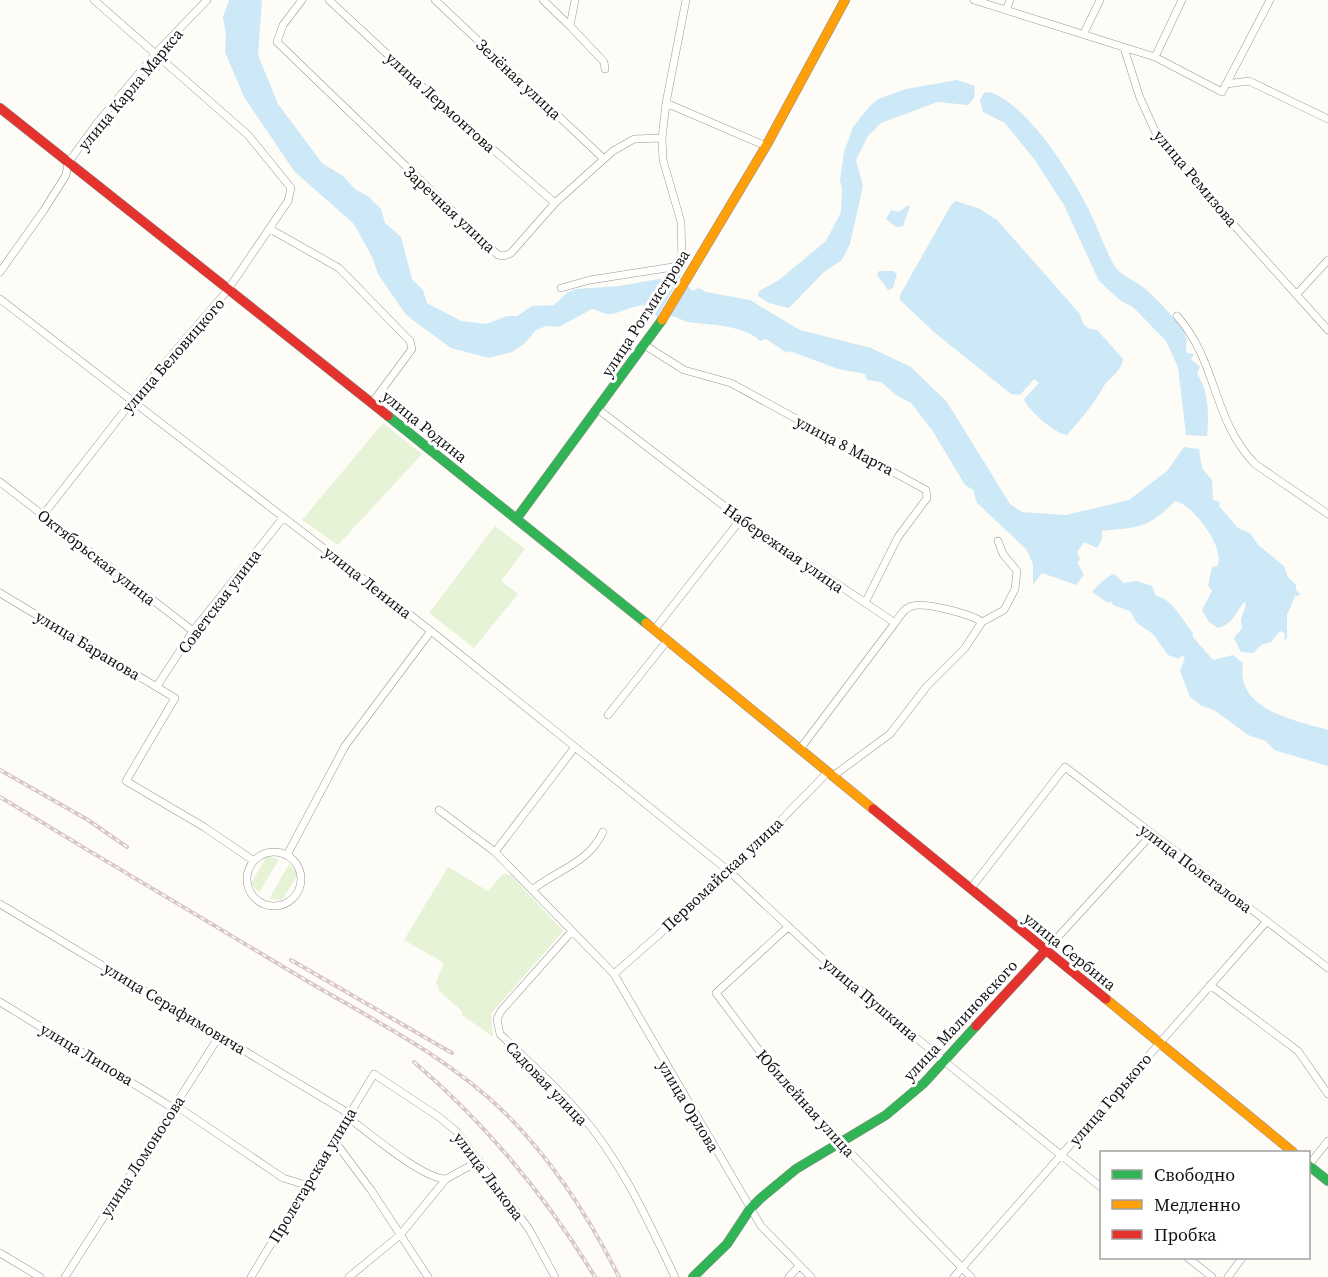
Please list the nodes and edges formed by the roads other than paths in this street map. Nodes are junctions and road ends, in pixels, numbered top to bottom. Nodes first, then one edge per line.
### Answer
1 (94, 0) edge
2 (207, 0) edge
3 (302, 0) edge
4 (328, 0) edge
5 (435, 0) edge
6 (543, 0) edge
7 (575, 0) edge
8 (686, 0) edge
9 (845, 0) edge
10 (974, 0) edge
11 (1010, 0) edge
12 (1100, 0) edge
13 (1182, 0) edge
14 (1270, 0) edge
15 (1006, 10) junction
16 (570, 26) junction
17 (1084, 33) junction
18 (1124, 48) junction
19 (157, 52) junction
20 (1155, 57) junction
21 (605, 69) dead end
22 (1226, 84) junction
23 (666, 103) junction
24 (0, 108) edge
25 (1327, 117) edge
26 (662, 138) junction
27 (766, 146) junction
28 (603, 158) junction
29 (68, 163) junction
30 (555, 203) junction
31 (270, 229) junction
32 (1328, 260) edge
33 (0, 272) edge
34 (561, 288) dead end
35 (227, 291) junction
36 (1297, 294) junction
37 (0, 299) edge
38 (1177, 316) dead end
39 (1328, 330) edge
40 (646, 346) junction
41 (133, 400) junction
42 (372, 403) junction
43 (598, 410) junction
44 (0, 482) edge
45 (43, 514) junction
46 (1328, 514) edge
47 (283, 518) junction
48 (517, 518) junction
49 (741, 519) junction
50 (998, 541) dead end
51 (0, 593) edge
52 (865, 603) junction
53 (982, 622) junction
54 (895, 623) junction
55 (654, 630) junction
56 (193, 631) junction
57 (430, 631) junction
58 (667, 641) junction
59 (157, 686) junction
60 (608, 715) dead end
61 (575, 747) junction
62 (800, 749) junction
63 (831, 774) junction
64 (439, 810) dead end
65 (603, 832) dead end
66 (1152, 834) junction
67 (495, 852) junction
68 (287, 855) junction
69 (254, 861) junction
70 (730, 872) junction
71 (971, 888) junction
72 (532, 890) junction
73 (0, 904) edge
74 (1267, 921) junction
75 (788, 927) junction
76 (572, 931) junction
77 (1046, 950) junction
78 (1328, 968) edge
79 (614, 974) junction
80 (1210, 985) junction
81 (0, 1002) edge
82 (220, 1035) junction
83 (1158, 1043) junction
84 (945, 1062) junction
85 (374, 1074) joint
86 (1328, 1094) edge
87 (174, 1107) junction
88 (347, 1115) junction
89 (333, 1139) junction
90 (1328, 1142) edge
91 (841, 1143) junction
92 (1292, 1151) edge
93 (1061, 1156) junction
94 (479, 1161) junction
95 (1310, 1164) edge
96 (1310, 1166) edge
97 (446, 1179) junction
98 (1328, 1181) edge
99 (306, 1185) junction
100 (1100, 1187) edge
101 (750, 1209) junction
102 (400, 1235) junction
103 (0, 1253) edge
104 (1190, 1259) edge
105 (1241, 1259) edge
106 (799, 1266) junction
107 (962, 1267) junction
108 (40, 1277) edge
109 (65, 1277) edge
110 (251, 1277) edge
111 (349, 1277) edge
112 (428, 1277) edge
113 (555, 1277) edge
114 (675, 1277) edge
115 (693, 1277) edge
116 (789, 1277) edge
117 (811, 1277) edge
118 (954, 1277) edge
119 (971, 1277) edge
120 (1212, 1277) edge
121 (1228, 1277) edge

1 - 19 street
2 - 19 street, улица Карла Маркса
3 - 30 street, Заречная улица
4 - 30 street, улица Лермонтова
5 - 28 street, Зелёная улица
6 - 16 street
7 - 16 street
8 - 23 street
9 - 27 street, улица Ротмистрова
10 - 15 street
11 - 15 street
12 - 17 street
13 - 20 street
14 - 22 street
15 - 17 street
16 - 21 street
17 - 18 street
18 - 20 street
18 - 36 street, улица Ремизова
19 - 29 street, улица Карла Маркса
19 - 31 street, улица Беловицкого
20 - 22 street
22 - 25 street
23 - 26 street
23 - 27 street
24 - 29 street, улица Родина
26 - 28 street, Заречная улица
26 - 34 street
27 - 40 street, улица Ротмистрова
28 - 30 street, Заречная улица
29 - 33 street, улица Карла Маркса
29 - 35 street, улица Родина
31 - 35 street, улица Беловицкого
31 - 42 street
32 - 36 street
35 - 41 street, улица Беловицкого
35 - 42 street, улица Родина
36 - 39 street, улица Ремизова
37 - 41 street, улица Ленина
38 - 46 street
40 - 43 street, улица Ротмистрова
40 - 52 street, улица 8 Марта
41 - 45 street, улица Беловицкого
41 - 47 street, улица Ленина
42 - 48 street, улица Родина
43 - 48 street, улица Ротмистрова
43 - 49 street, Набережная улица
44 - 45 street, Октябрьская улица
45 - 56 street, Октябрьская улица
47 - 56 street, Советская улица
47 - 57 street, улица Ленина
48 - 55 street, улица Родина
49 - 52 street, Набережная улица
49 - 55 street
50 - 53 street
51 - 59 street, улица Баранова
52 - 54 street, Набережная улица
53 - 54 street
53 - 63 street, Первомайская улица
54 - 62 street
55 - 58 street, улица Родина
56 - 59 street, Советская улица
57 - 61 street, улица Ленина
57 - 68 street
58 - 60 street
58 - 62 street, улица Родина
59 - 69 street, улица Баранова
61 - 67 street
61 - 70 street, улица Ленина
62 - 63 street, улица Родина
63 - 70 street, Первомайская улица
63 - 71 street, улица Сербина
64 - 67 street
65 - 72 street
66 - 71 street, улица Полегалова
66 - 74 street, улица Полегалова
66 - 77 street, улица Малиновского
67 - 72 street
68 - 69 street
68 - 69 street
70 - 75 street, улица Пушкина
70 - 79 street, Первомайская улица
71 - 77 street, улица Сербина
72 - 76 street
73 - 82 street, улица Серафимовича
74 - 78 street, улица Полегалова
74 - 80 street, улица Горького
75 - 84 street, улица Пушкина
75 - 91 street, Юбилейная улица
76 - 79 street, улица Орлова
76 - 114 street, Садовая улица
77 - 83 street, улица Сербина
77 - 84 street, улица Малиновского
79 - 101 street, улица Орлова
80 - 83 street, улица Горького
80 - 86 street
81 - 87 street, улица Липова
82 - 87 street, улица Ломоносова
82 - 88 street, улица Серафимовича
83 - 92 street, улица Сербина
83 - 93 street, улица Горького
84 - 91 street, улица Малиновского
84 - 93 street, улица Пушкина
85 - 88 street, Пролетарская улица
85 - 94 street, улица Лыкова
87 - 99 street, улица Липова
87 - 109 street, улица Ломоносова
88 - 89 street, Пролетарская улица
88 - 97 street, улица Серафимовича
89 - 99 street, Пролетарская улица
89 - 102 street
90 - 95 street
91 - 101 street, улица Малиновского
91 - 107 street, Юбилейная улица
93 - 100 street, улица Пушкина
93 - 107 street, улица Горького
94 - 97 street
94 - 113 street, улица Лыкова
96 - 98 street
97 - 102 street
99 - 110 street, Пролетарская улица
101 - 106 street, улица Орлова
101 - 115 street, улица Малиновского
102 - 111 street
102 - 112 street
103 - 108 street
104 - 120 street
105 - 121 street
106 - 116 street
106 - 117 street, улица Орлова
107 - 118 street, улица Горького
107 - 119 street, Юбилейная улица

